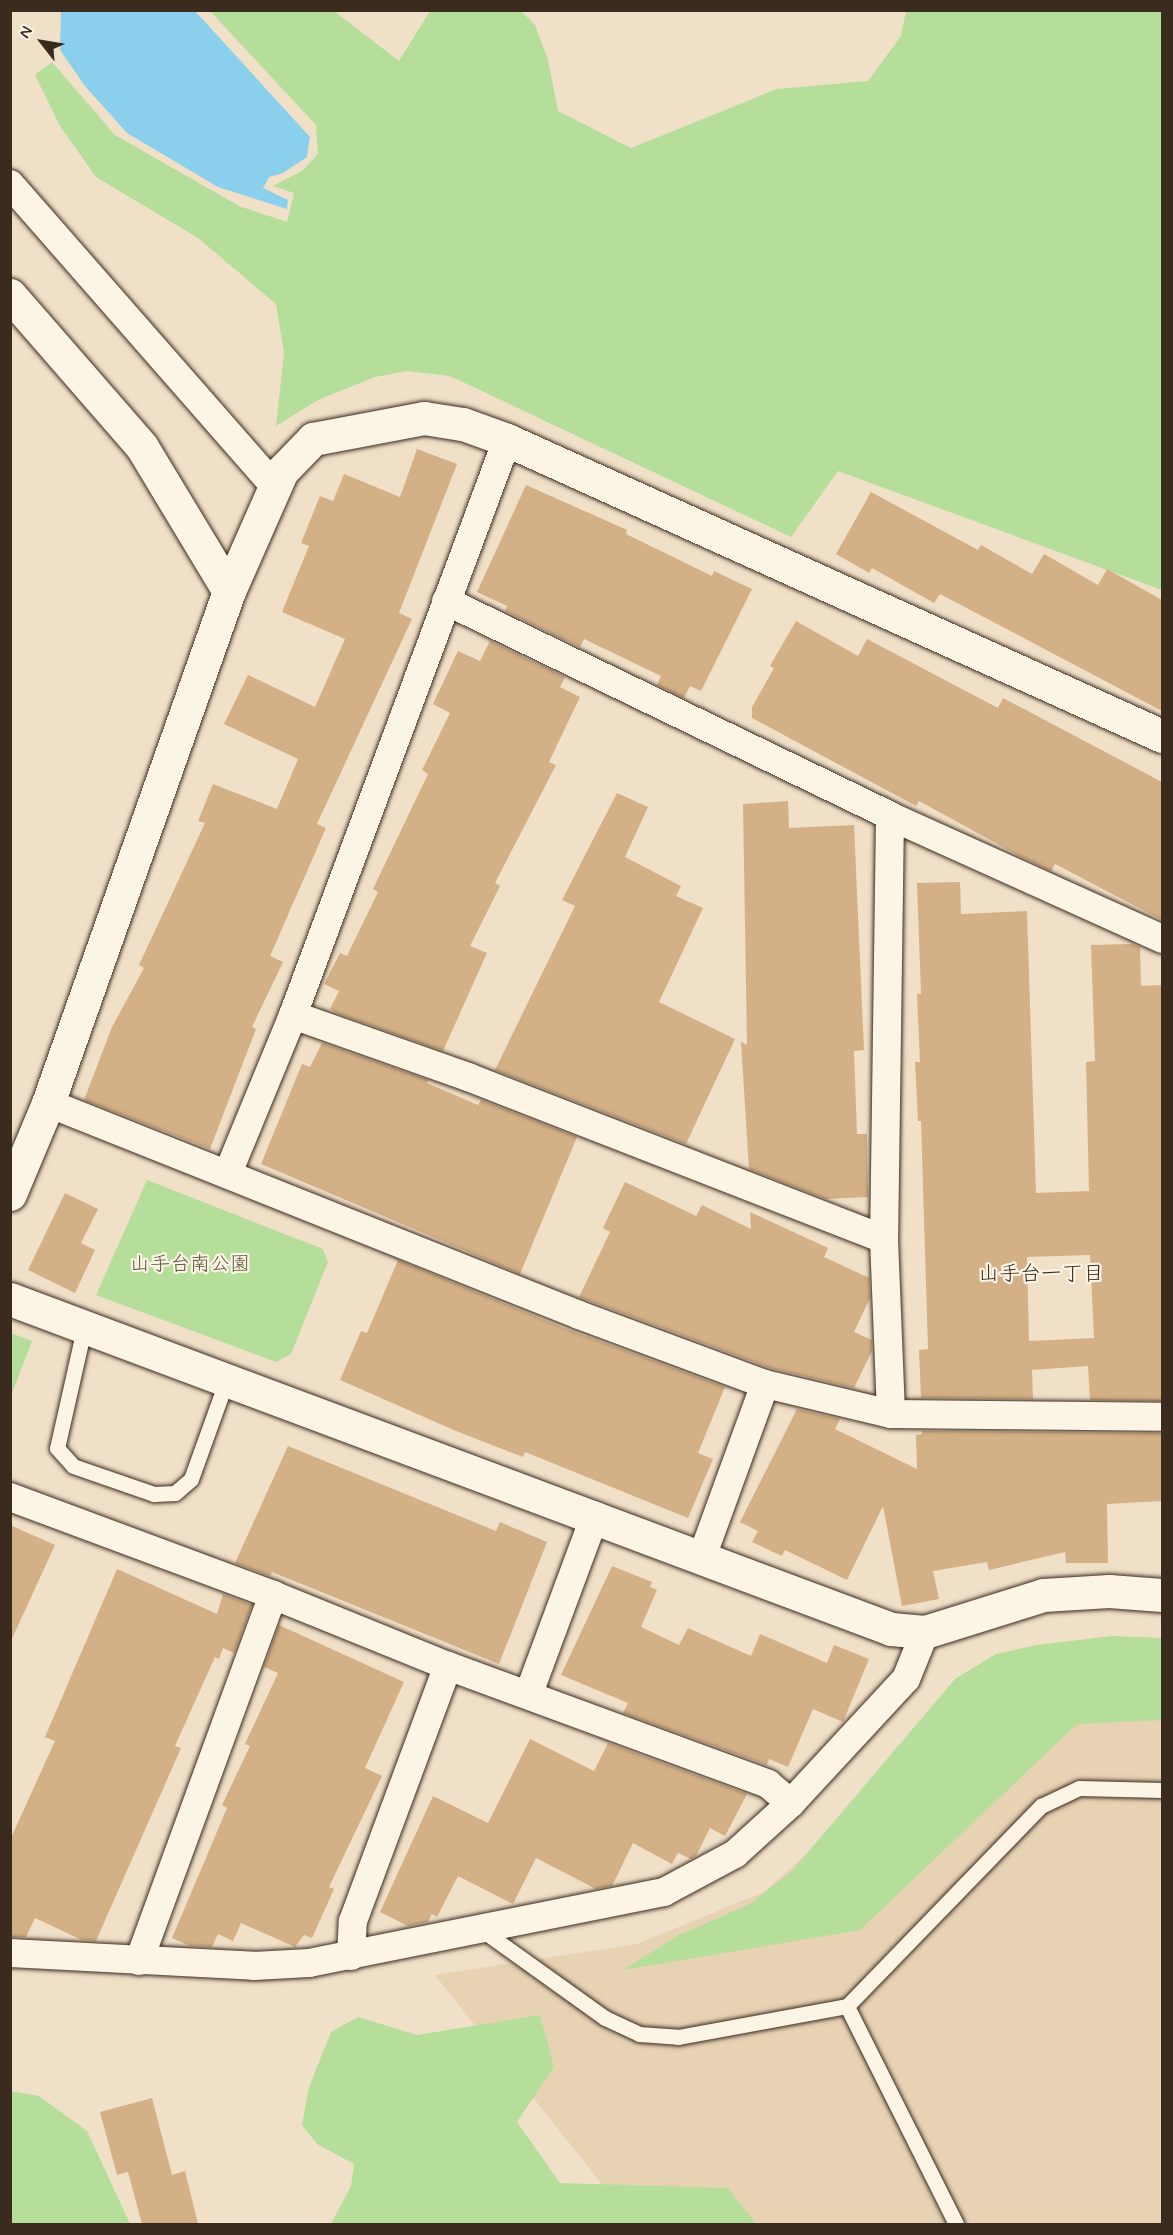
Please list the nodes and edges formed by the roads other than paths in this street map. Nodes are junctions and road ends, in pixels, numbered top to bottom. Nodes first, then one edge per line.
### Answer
1 (10, 184) edge
2 (10, 295) edge
3 (507, 440) junction
4 (275, 487) junction
5 (229, 591) junction
6 (446, 601) junction
7 (1162, 736) edge
8 (890, 816) junction
9 (1162, 939) edge
10 (293, 1015) junction
11 (48, 1103) junction
12 (228, 1173) junction
13 (10, 1194) edge
14 (884, 1239) junction
15 (10, 1299) edge
16 (85, 1324) junction
17 (226, 1382) junction
18 (765, 1384) junction
19 (891, 1414) junction
20 (1162, 1417) edge
21 (10, 1497) edge
22 (595, 1516) junction
23 (702, 1557) junction
24 (273, 1595) junction
25 (1162, 1595) edge
26 (925, 1632) junction
27 (448, 1666) junction
28 (529, 1693) junction
29 (1162, 1790) edge
30 (790, 1803) junction
31 (482, 1930) junction
32 (10, 1953) edge
33 (351, 1956) junction
34 (139, 1961) junction
35 (847, 2006) junction
36 (956, 2224) edge

1 - 4 street
2 - 5 street
3 - 4 street
3 - 6 street
3 - 7 street
4 - 5 street
5 - 11 street
6 - 8 street
6 - 10 street
8 - 9 street
8 - 14 street
10 - 12 street
10 - 14 street
11 - 12 street
11 - 13 street
12 - 18 street
14 - 19 street
15 - 16 street
16 - 17 street
16 - 17 lane
17 - 22 street
18 - 19 street
18 - 23 street
19 - 20 street
21 - 24 street
22 - 23 street
22 - 28 street
23 - 26 street
24 - 27 street
24 - 34 street
25 - 26 street
26 - 30 street
27 - 28 street
27 - 33 street
28 - 30 street
29 - 35 lane
30 - 31 street
31 - 33 street
31 - 35 lane
32 - 34 street
33 - 34 street
35 - 36 lane

